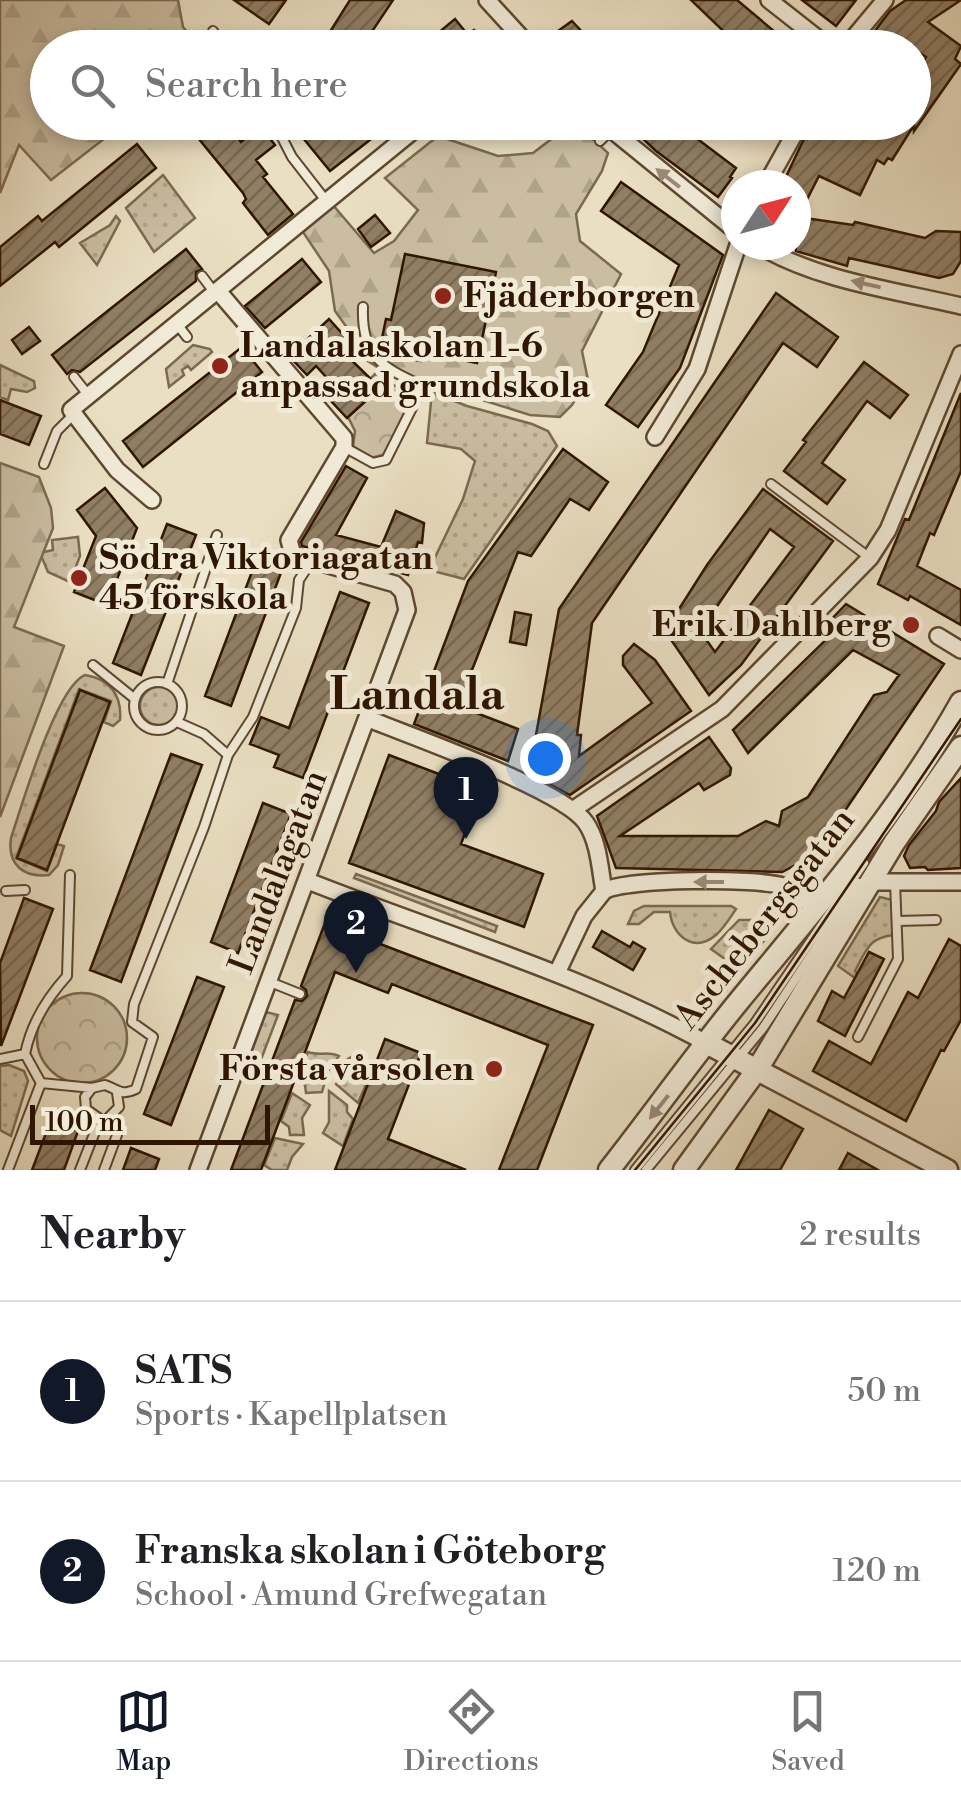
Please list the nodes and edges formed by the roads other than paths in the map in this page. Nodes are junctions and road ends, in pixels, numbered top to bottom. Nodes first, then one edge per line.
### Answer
1 (486, 0) edge
2 (769, 0) edge
3 (884, 0) edge
4 (511, 30) edge
5 (807, 30) edge
6 (860, 30) edge
7 (283, 140) edge
8 (402, 140) edge
9 (616, 140) edge
10 (791, 140) edge
11 (774, 170) edge
12 (327, 202) junction
13 (721, 220) edge
14 (733, 260) edge
15 (783, 260) edge
16 (202, 276) dead end
17 (216, 292) junction
18 (961, 306) edge
19 (364, 307) dead end
20 (961, 354) edge
21 (74, 377) dead end
22 (89, 396) junction
23 (74, 414) junction
24 (654, 437) dead end
25 (341, 440) junction
26 (44, 464) dead end
27 (771, 484) dead end
28 (152, 500) dead end
29 (218, 535) dead end
30 (870, 558) junction
31 (311, 562) junction
32 (938, 636) dead end
33 (961, 650) edge
34 (94, 665) dead end
35 (167, 684) junction
36 (134, 700) junction
37 (961, 702) edge
38 (961, 718) edge
39 (369, 719) junction
40 (177, 722) junction
41 (961, 736) edge
42 (961, 747) edge
43 (228, 755) junction
44 (574, 809) junction
45 (878, 855) junction
46 (70, 875) dead end
47 (308, 881) junction
48 (884, 882) junction
49 (961, 882) edge
50 (24, 890) dead end
51 (604, 891) junction
52 (6, 892) dead end
53 (816, 908) junction
54 (896, 920) junction
55 (936, 920) dead end
56 (558, 973) junction
57 (270, 982) junction
58 (300, 994) dead end
59 (858, 1036) dead end
60 (708, 1044) junction
61 (25, 1054) junction
62 (734, 1057) junction
63 (0, 1059) edge
64 (758, 1068) junction
65 (40, 1083) junction
66 (92, 1088) junction
67 (117, 1093) junction
68 (105, 1119) junction
69 (8, 1170) edge
70 (80, 1170) edge
71 (104, 1170) edge
72 (198, 1170) edge
73 (609, 1170) edge
74 (635, 1170) edge
75 (646, 1170) edge
76 (675, 1170) edge
77 (684, 1170) edge
78 (947, 1170) edge

1 - 4 street
2 - 5 street
3 - 6 street
7 - 12 lane
8 - 12 street
13 -> 9 street
10 - 11 street
12 - 17 street
14 - 24 street
18 -> 15 street
16 - 17 lane
17 - 22 street
17 - 25 street
19 - 25 lane
20 - 30 street
21 - 22 lane
22 - 23 street
23 - 26 lane
23 - 28 street
25 - 31 street
27 - 30 lane
29 - 35 lane
30 - 44 street
31 - 39 street, Landalagatan
31 - 43 lane
32 - 33 street
34 - 36 lane
35 - 36 lane
35 - 40 lane
36 - 40 lane
37 - 53 street, Aschebergsgatan
38 - 62 lane
39 - 44 street
39 - 47 street, Landalagatan
40 - 43 lane
41 - 45 lane
42 - 48 street, Aschebergsgatan
43 - 67 lane
44 - 51 street
45 - 48 lane
45 - 62 lane
46 - 61 lane
47 - 56 street
47 - 57 street, Landalagatan
48 - 49 street
48 - 54 lane
48 - 64 street, Aschebergsgatan
50 - 52 lane
53 -> 51 street
51 - 56 street
53 - 60 street, Aschebergsgatan
54 - 55 lane
54 - 59 lane
56 - 60 street
57 - 58 lane
57 - 72 street, Landalagatan
60 - 62 street
60 -> 73 street, Aschebergsgatan
61 - 63 lane
61 - 65 lane
62 - 64 street
62 - 74 lane
62 - 75 lane
62 - 76 street, Aschebergsgatan
64 - 77 street, Aschebergsgatan
64 - 78 street
65 - 66 lane
65 - 69 lane
66 - 67 lane
66 - 68 lane
67 - 68 lane
68 - 70 lane
68 - 71 lane

